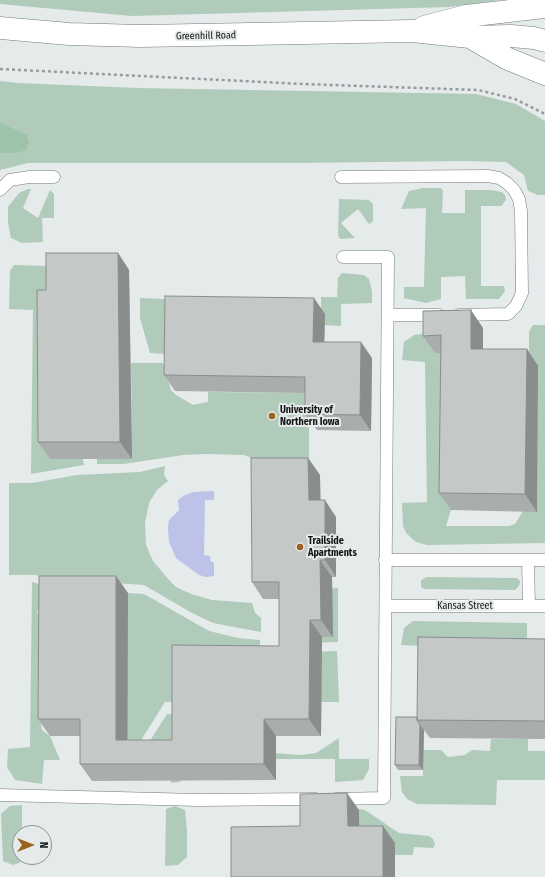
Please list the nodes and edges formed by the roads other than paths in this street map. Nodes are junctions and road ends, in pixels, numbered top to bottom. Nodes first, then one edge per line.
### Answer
1 (545, 8) edge
2 (0, 28) edge
3 (412, 31) junction
4 (470, 37) junction
5 (545, 41) edge
6 (545, 74) edge
7 (341, 176) dead end
8 (54, 177) dead end
9 (0, 190) edge
10 (343, 257) dead end
11 (388, 315) junction
12 (385, 560) junction
13 (528, 560) junction
14 (545, 560) edge
15 (386, 606) junction
16 (529, 606) junction
17 (545, 606) edge
18 (0, 796) edge

1 - 3 street, Greenhill Road
2 - 3 street, Greenhill Road
3 - 4 street, Greenhill Road
4 - 5 street, Greenhill Road
4 - 6 street
7 - 11 lane
8 - 9 lane
10 - 11 lane
11 - 12 lane
12 - 13 lane
12 - 15 lane
13 - 14 lane
13 - 16 lane
15 - 16 lane, Kansas Street
15 - 18 lane
16 - 17 lane, Kansas Street

